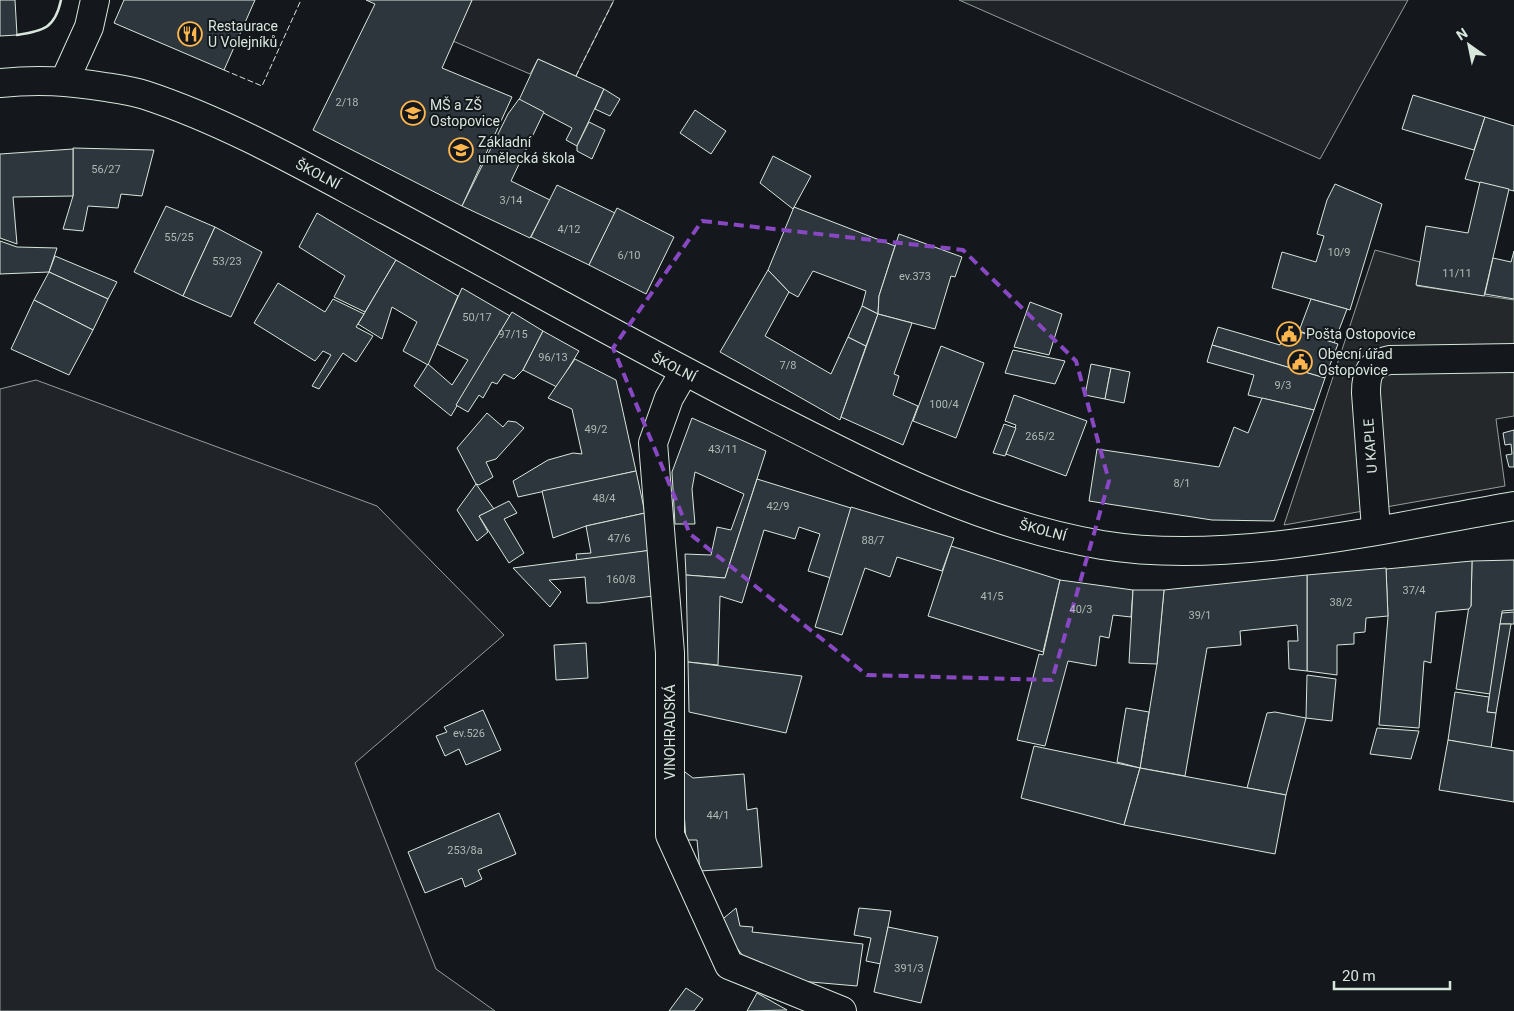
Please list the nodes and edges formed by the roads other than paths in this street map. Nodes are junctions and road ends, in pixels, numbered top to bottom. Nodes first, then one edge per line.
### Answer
1 (95, 0) edge
2 (65, 80) junction
3 (0, 83) edge
4 (1514, 358) edge
5 (684, 372) junction
6 (1514, 506) edge
7 (1376, 529) junction
8 (842, 1011) edge

1 - 2 street
2 - 3 street, ŠKOLNÍ
2 - 5 street, ŠKOLNÍ
4 - 7 street, U KAPLE
5 - 7 street, ŠKOLNÍ
5 - 8 street, VINOHRADSKÁ
6 - 7 street

